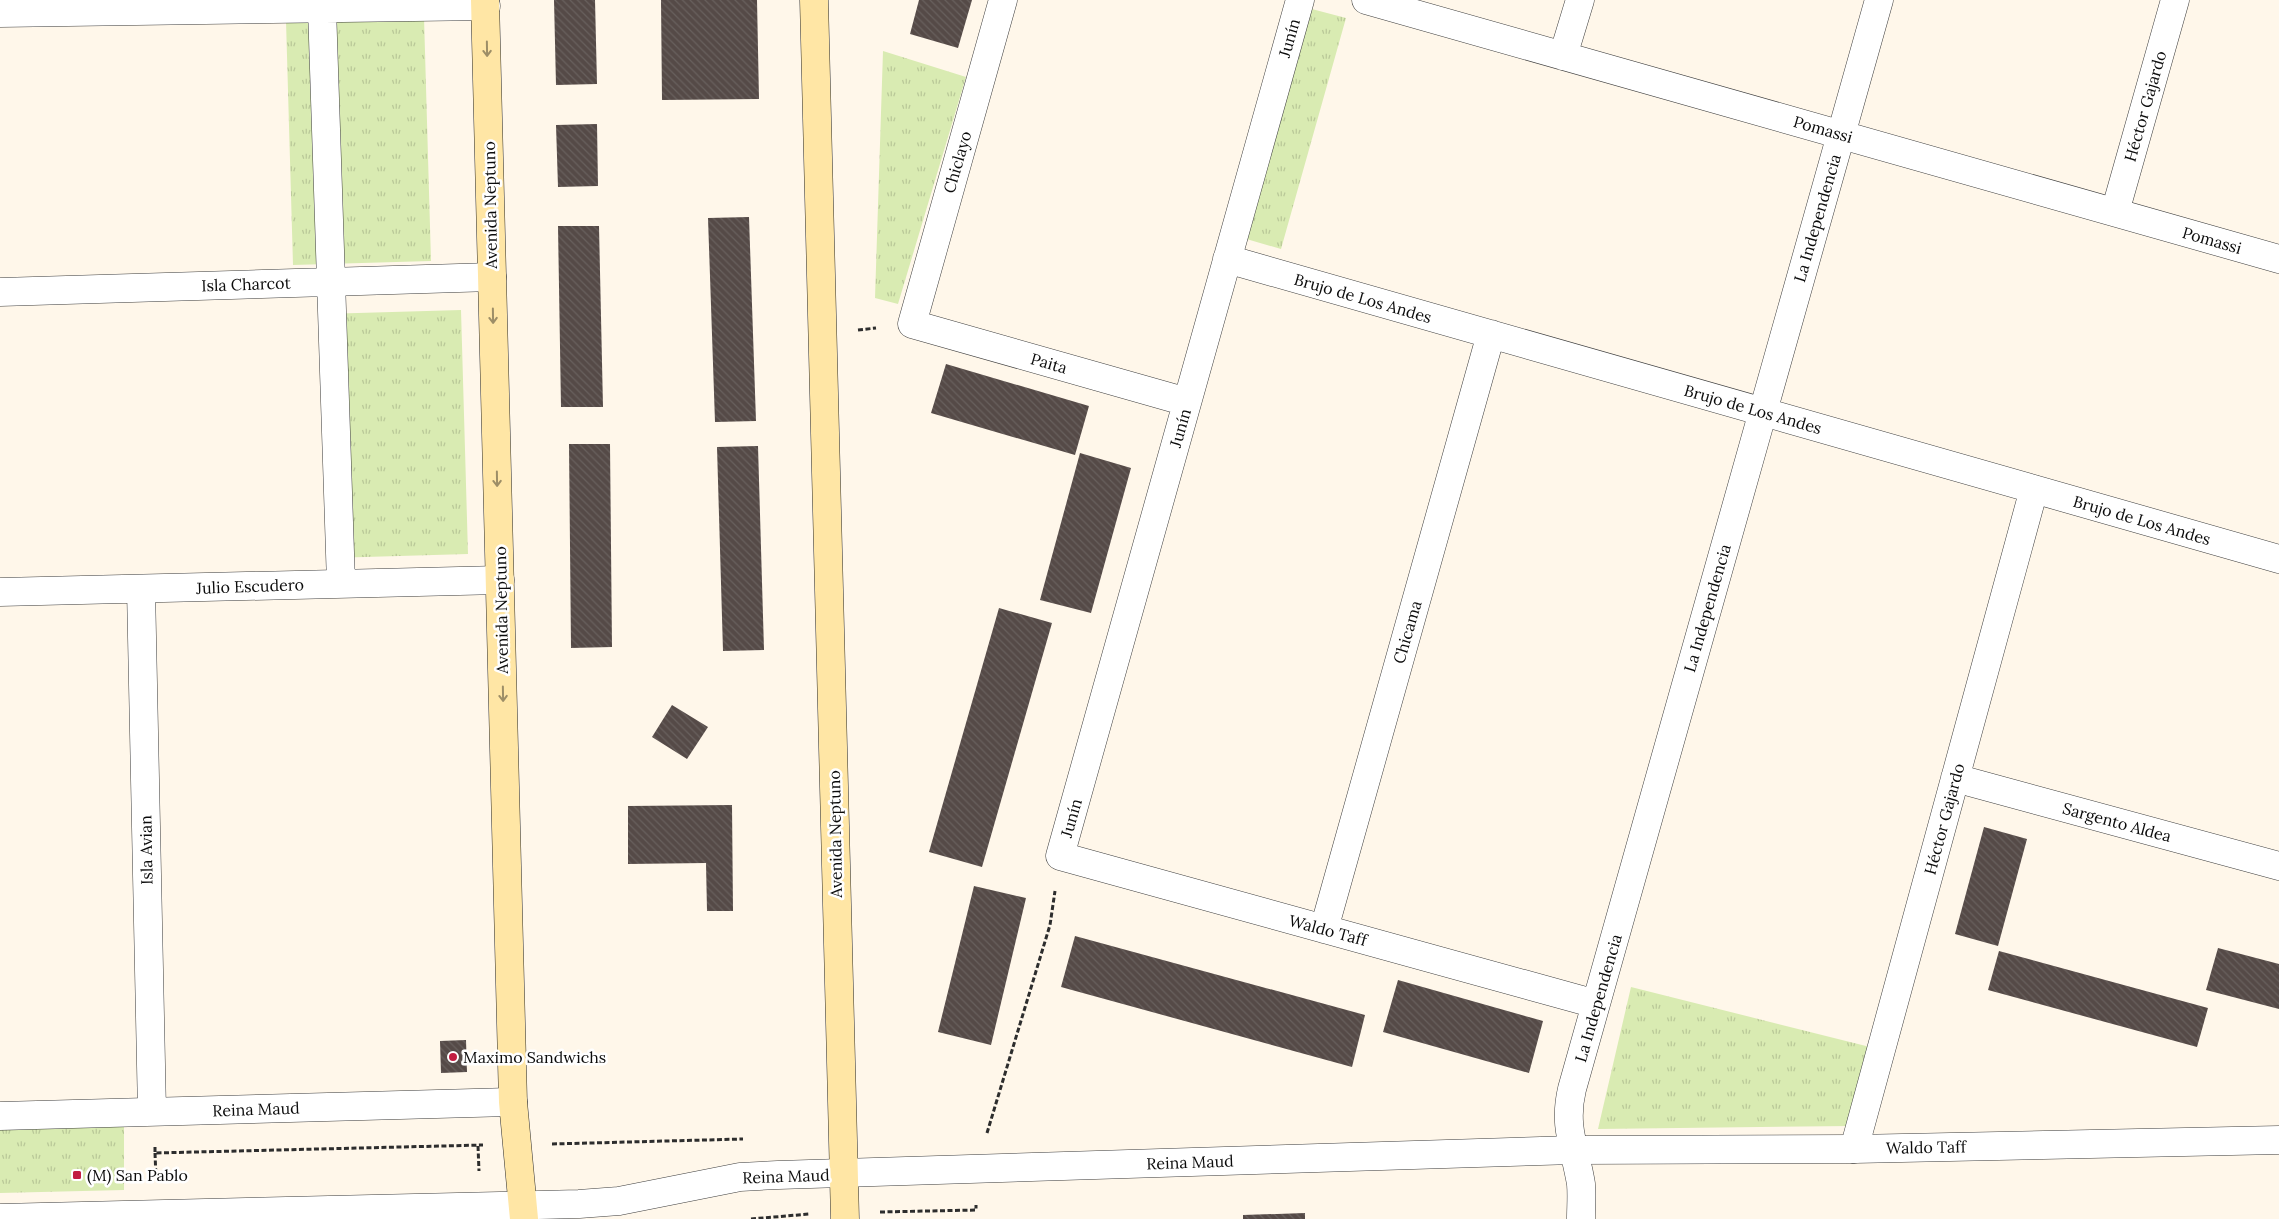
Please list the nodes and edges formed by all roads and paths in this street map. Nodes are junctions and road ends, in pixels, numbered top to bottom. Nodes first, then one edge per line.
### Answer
1 (814, 0) edge
2 (1003, 0) edge
3 (1300, 0) edge
4 (1366, 0) edge
5 (1580, 0) edge
6 (1879, 0) edge
7 (2175, 0) edge
8 (486, 3) edge
9 (162, 5) edge
10 (322, 8) junction
11 (0, 13) edge
12 (1563, 56) junction
13 (1841, 134) junction
14 (2115, 212) junction
15 (1227, 259) junction
16 (2279, 259) edge
17 (492, 277) junction
18 (332, 282) junction
19 (0, 292) edge
20 (912, 324) junction
21 (822, 333) junction
22 (1491, 334) junction
23 (1187, 402) junction
24 (1763, 412) junction
25 (2034, 489) junction
26 (2279, 559) edge
27 (500, 580) junction
28 (341, 583) junction
29 (141, 589) junction
30 (0, 592) edge
31 (1955, 778) junction
32 (1060, 856) junction
33 (2279, 866) edge
34 (1324, 929) junction
35 (1596, 1004) junction
36 (513, 1102) junction
37 (152, 1112) junction
38 (0, 1116) edge
39 (2279, 1140) edge
40 (1854, 1148) junction
41 (1574, 1150) junction
42 (976, 1169) junction
43 (844, 1173) junction
44 (523, 1213) edge
45 (844, 1216) edge
46 (0, 1218) edge
47 (751, 1219) edge
48 (1581, 1219) edge

1 - 21 main road, Avenida Neptuno
2 - 20 street, Chiclayo
3 - 15 street, Junín
4 - 12 street, Pomassi
5 - 12 street
6 - 13 street, La Independencia
7 - 14 street, Héctor Gajardo
8 - 10 street
8 -> 17 main road, Avenida Neptuno
9 - 10 street
9 - 11 street
10 - 18 street
12 - 13 street, Pomassi
13 - 14 street, Pomassi
13 - 24 street, La Independencia
14 - 16 street, Pomassi
15 - 22 street, Brujo de Los Andes
15 - 23 street, Junín
17 - 18 street, Isla Charcot
17 -> 27 main road, Avenida Neptuno
18 - 19 street, Isla Charcot
18 - 28 street
20 - 21 path
20 - 23 street, Paita
21 - 43 main road, Avenida Neptuno
22 - 24 street, Brujo de Los Andes
22 - 34 street, Chicama
23 - 32 street, Junín
24 - 25 street, Brujo de Los Andes
24 - 35 street, La Independencia
25 - 26 street, Brujo de Los Andes
25 - 31 street, Héctor Gajardo
27 - 28 street, Julio Escudero
27 -> 36 main road, Avenida Neptuno
28 - 29 street, Julio Escudero
29 - 30 street, Julio Escudero
29 - 37 street, Isla Avian
31 - 33 street, Sargento Aldea
31 - 40 street, Héctor Gajardo
32 - 34 street, Waldo Taff
32 - 42 path
34 - 35 street, Waldo Taff
35 - 41 street, La Independencia
36 - 37 street, Reina Maud
36 - 44 main road, Avenida Neptuno
37 - 38 street, Reina Maud
39 - 40 street, Waldo Taff
40 - 41 street, Waldo Taff
41 - 42 street, Reina Maud
41 - 48 street, La Independencia
42 - 43 street, Reina Maud
42 - 45 path
43 - 44 street, Reina Maud
43 - 45 main road, Avenida Neptuno
44 - 46 street, Reina Maud
45 - 47 path

